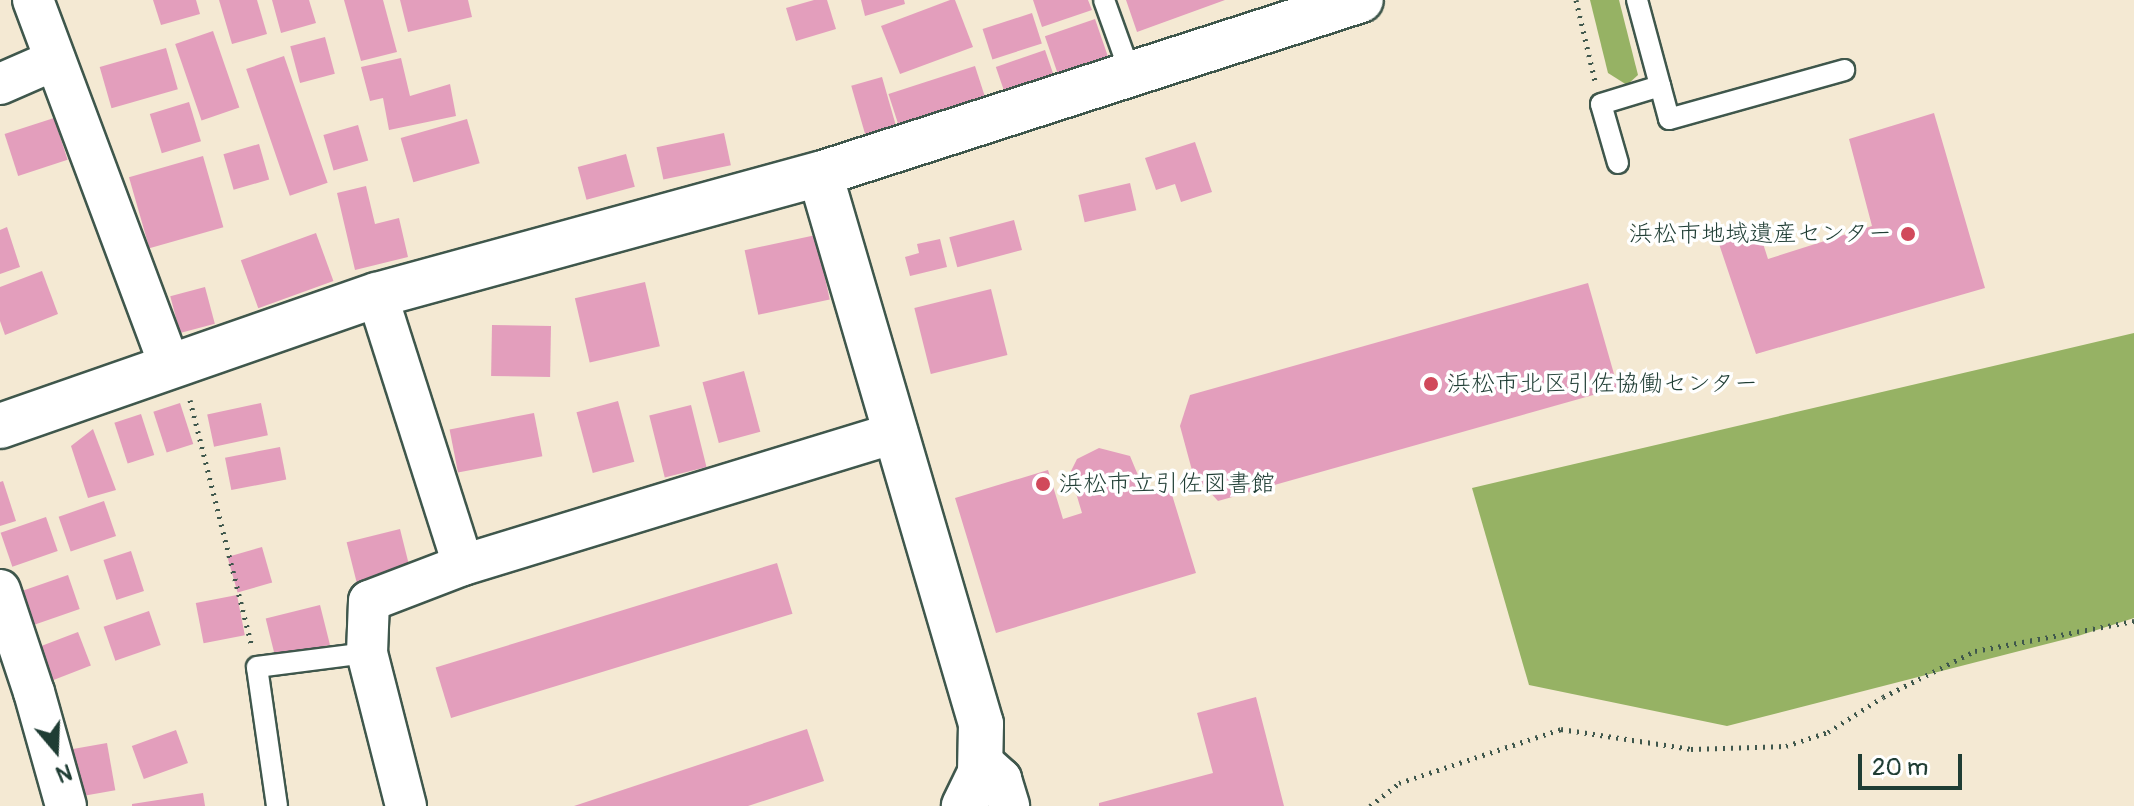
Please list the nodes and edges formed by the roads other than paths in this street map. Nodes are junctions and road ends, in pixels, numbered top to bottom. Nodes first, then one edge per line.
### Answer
1 (33, 0) edge
2 (1104, 0) edge
3 (1361, 0) edge
4 (1637, 0) edge
5 (55, 60) junction
6 (1844, 70) dead end
7 (1131, 75) junction
8 (0, 84) edge
9 (1660, 86) junction
10 (1618, 163) dead end
11 (820, 174) junction
12 (377, 295) junction
13 (176, 365) junction
14 (0, 426) edge
15 (897, 432) junction
16 (463, 565) junction
17 (0, 590) edge
18 (367, 653) junction
19 (979, 759) junction
20 (66, 806) edge
21 (277, 806) edge
22 (406, 806) edge
23 (964, 806) edge
24 (1009, 806) edge

1 - 5 street
2 - 7 lane
3 - 7 street
4 - 9 lane
5 - 8 street
5 - 13 street
6 - 9 lane
7 - 11 street
9 - 10 lane
11 - 12 street
11 - 15 street
12 - 13 street
12 - 16 street
13 - 14 street
15 - 16 street
15 - 19 street
16 - 18 street
17 - 20 street
18 - 21 lane
18 - 22 street
19 - 23 street
19 - 24 street

